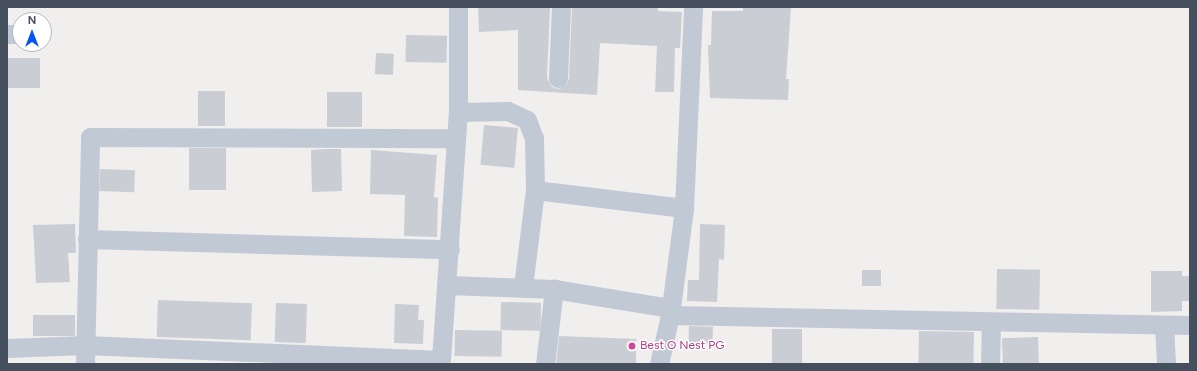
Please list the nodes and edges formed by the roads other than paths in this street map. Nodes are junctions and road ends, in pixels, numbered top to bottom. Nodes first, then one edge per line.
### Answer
1 (458, 7) edge
2 (561, 7) edge
3 (693, 7) edge
4 (558, 78) dead end
5 (458, 112) junction
6 (456, 138) junction
7 (535, 190) junction
8 (684, 208) junction
9 (88, 239) junction
10 (450, 250) junction
11 (447, 285) junction
12 (523, 286) junction
13 (554, 289) junction
14 (670, 312) junction
15 (991, 323) junction
16 (1164, 324) junction
17 (1190, 325) edge
18 (85, 345) junction
19 (7, 348) edge
20 (441, 362) edge
21 (86, 364) edge
22 (545, 364) edge
23 (659, 364) edge
24 (990, 364) edge
25 (1166, 364) edge

1 - 5 street
2 - 4 street
3 - 8 street
5 - 6 street
5 - 7 street
6 - 9 street
6 - 10 street
7 - 8 street
7 - 12 street
8 - 14 street
9 - 10 street
9 - 18 street
10 - 11 street
11 - 12 street
11 - 20 street
12 - 13 street
13 - 14 street
13 - 22 street
14 - 15 street
14 - 23 street
15 - 16 street
15 - 24 street
16 - 17 street
16 - 25 street
18 - 19 street
18 - 20 street
18 - 21 street

